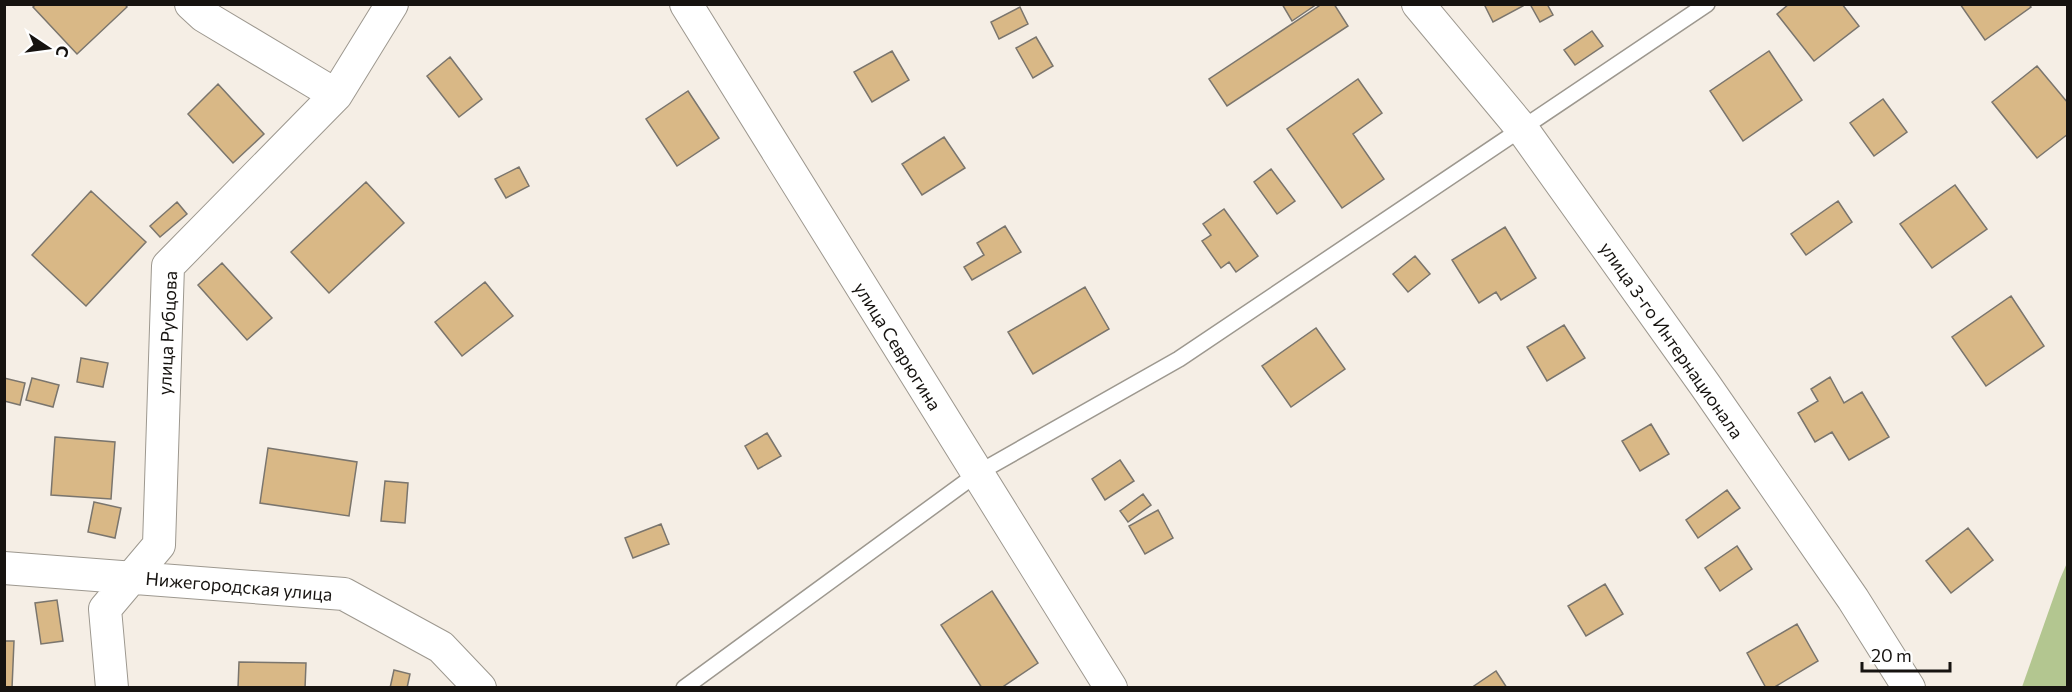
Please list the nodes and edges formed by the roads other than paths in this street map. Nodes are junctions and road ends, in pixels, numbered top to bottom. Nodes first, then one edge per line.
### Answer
1 (191, 4) edge
2 (392, 4) edge
3 (686, 4) edge
4 (1418, 4) edge
5 (1707, 4) edge
6 (336, 95) junction
7 (1522, 130) junction
8 (978, 473) junction
9 (4, 568) edge
10 (131, 577) junction
11 (112, 687) edge
12 (480, 687) edge
13 (684, 687) edge
14 (1111, 687) edge
15 (1909, 687) edge

1 - 6 street
2 - 6 street, улица Рубцова
3 - 8 street, улица Севрюгина
4 - 7 street, улица 3-го Интернационала
5 - 7 lane
6 - 10 street, улица Рубцова
7 - 8 lane
7 - 15 street, улица 3-го Интернационала
8 - 13 lane
8 - 14 street, улица Севрюгина
9 - 10 street, Нижегородская улица
10 - 11 street, улица Рубцова
10 - 12 street, Нижегородская улица

